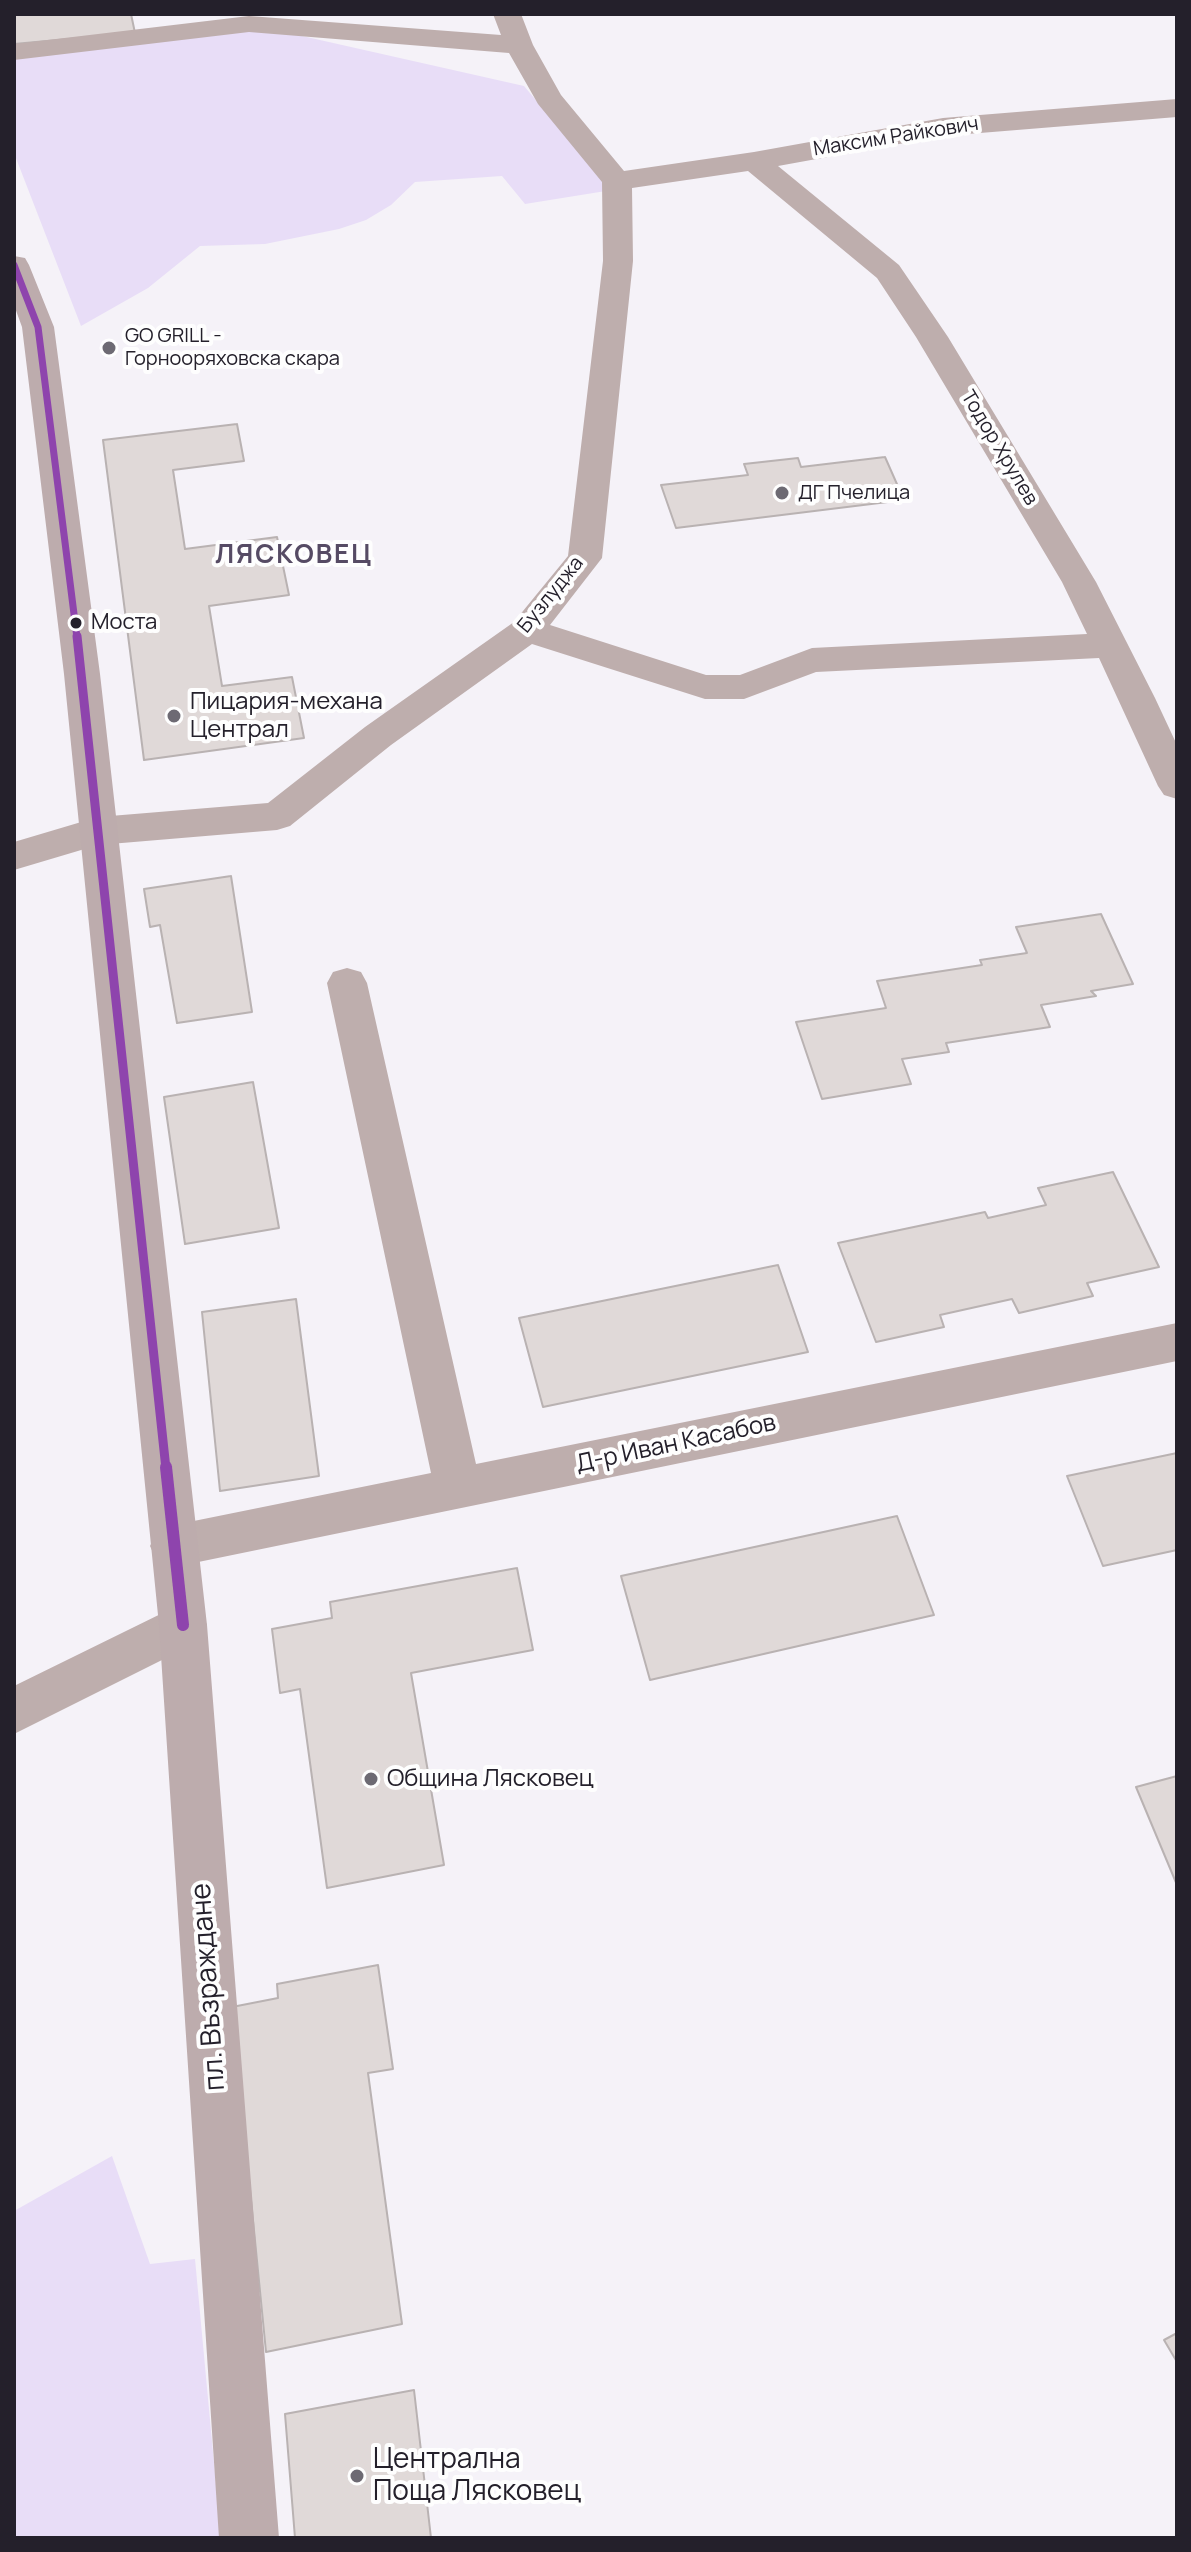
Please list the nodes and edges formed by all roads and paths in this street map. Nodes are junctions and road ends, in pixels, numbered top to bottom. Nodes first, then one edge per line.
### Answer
1 (507, 14) edge
2 (519, 45) junction
3 (14, 52) edge
4 (1177, 108) edge
5 (754, 161) junction
6 (617, 181) junction
7 (14, 265) edge
8 (527, 630) junction
9 (1111, 645) junction
10 (1176, 782) edge
11 (98, 831) junction
12 (14, 856) edge
13 (347, 983) dead end
14 (1177, 1342) edge
15 (458, 1488) junction
16 (174, 1546) junction
17 (183, 1625) junction
18 (14, 1711) edge
19 (249, 2538) edge

1 - 2 street
2 - 3 street
2 - 6 street
4 - 5 street, Максим Райкович
5 - 6 street, Максим Райкович
5 - 9 street, Тодор Хрулев
6 - 8 street, Бузлуджа
7 - 11 street, пл. Възраждане
8 - 9 street
8 - 11 street, Бузлуджа
9 - 10 street, Тодор Хрулев
11 - 12 street, Бузлуджа
11 - 16 street, пл. Възраждане
13 - 15 street
14 - 15 street, Д-р Иван Касабов
15 - 16 street, Д-р Иван Касабов
16 - 17 street, пл. Възраждане
17 - 18 street
17 - 19 street, пл. Възраждане

